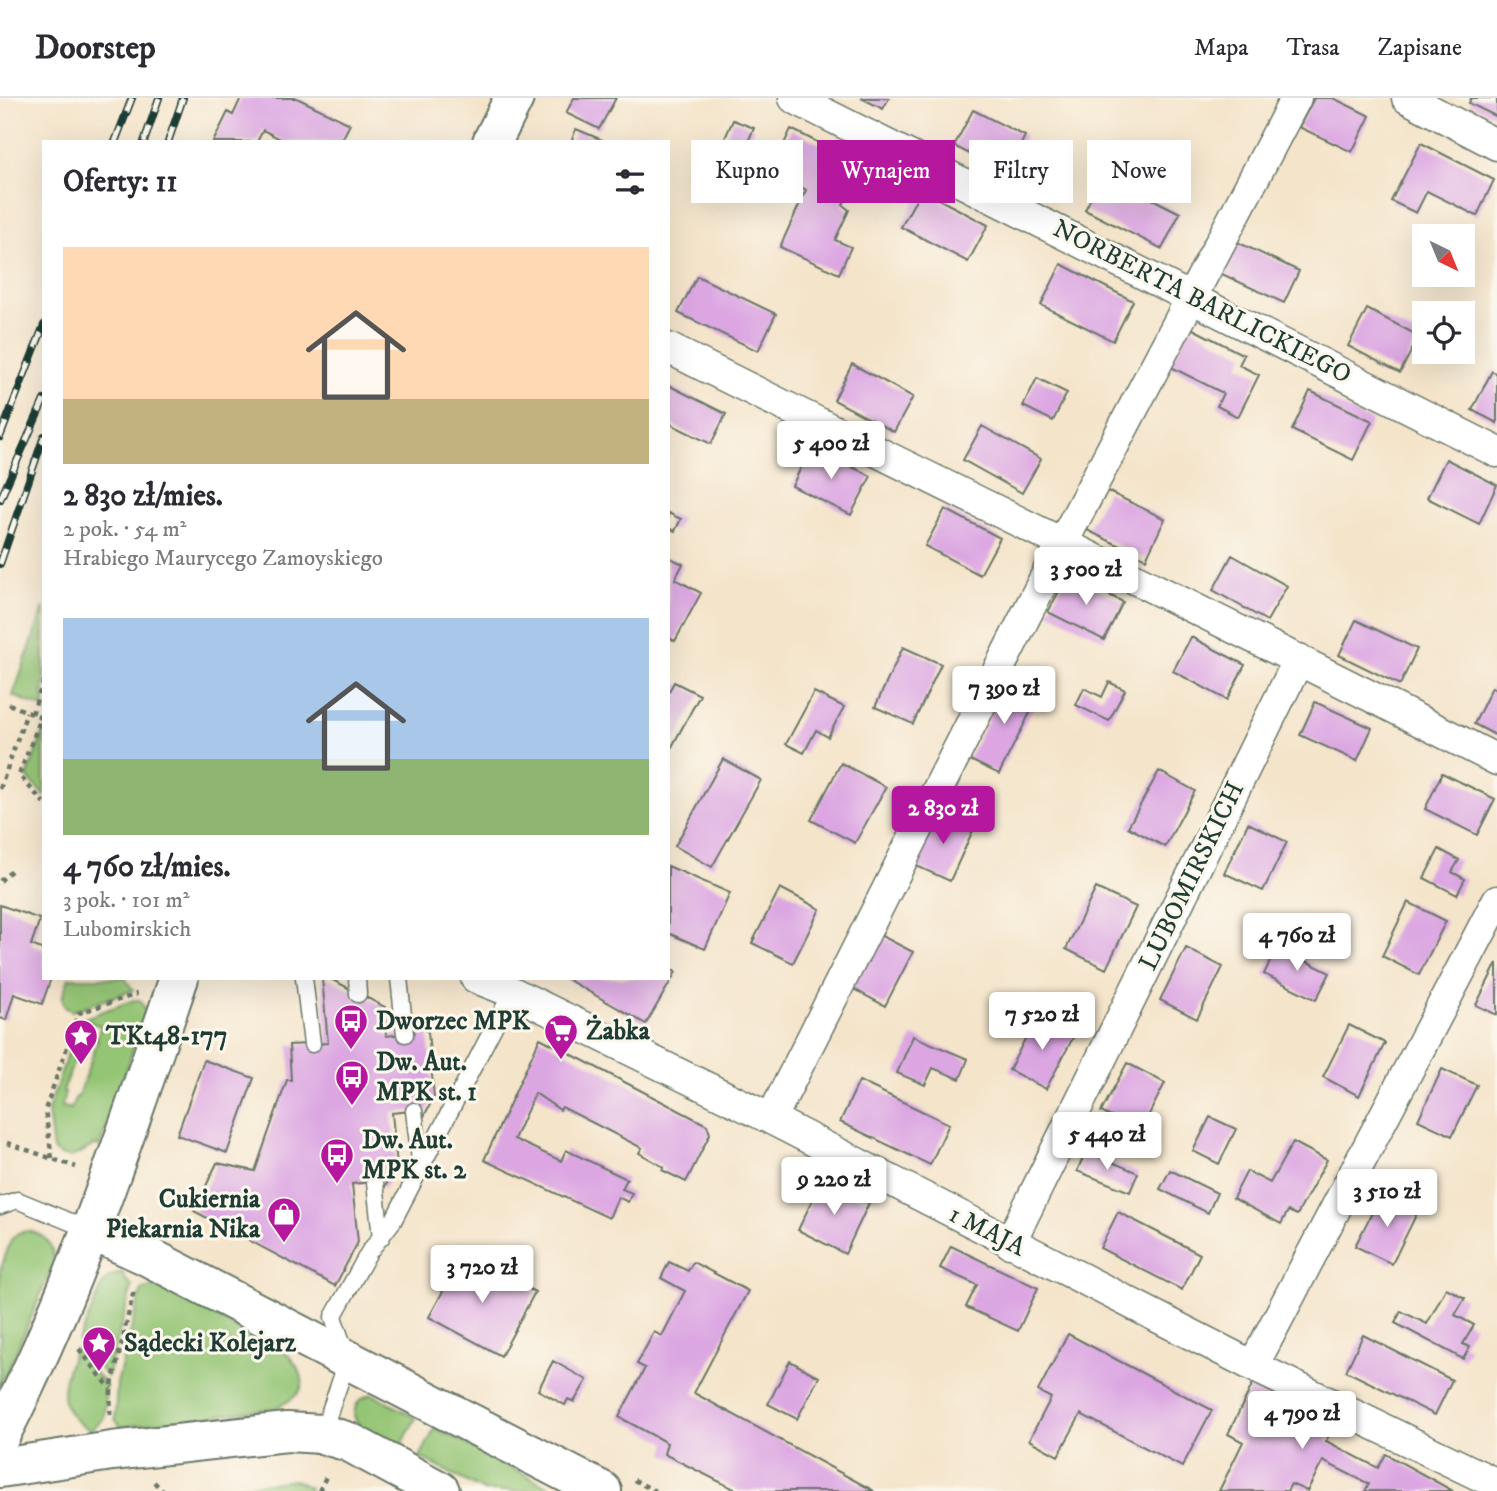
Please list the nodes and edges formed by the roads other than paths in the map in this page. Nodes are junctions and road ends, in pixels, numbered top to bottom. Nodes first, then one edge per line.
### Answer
1 (514, 98) edge
2 (794, 98) edge
3 (1296, 98) edge
4 (1407, 98) edge
5 (493, 140) edge
6 (1497, 145) edge
7 (1192, 296) junction
8 (670, 349) edge
9 (1497, 452) edge
10 (1062, 544) junction
11 (1299, 659) junction
12 (1497, 760) edge
13 (1497, 901) edge
14 (304, 980) edge
15 (399, 980) edge
16 (481, 980) edge
17 (162, 985) edge
18 (512, 992) junction
19 (405, 1034) dead end
20 (312, 1044) dead end
21 (414, 1111) dead end
22 (771, 1119) junction
23 (421, 1168) junction
24 (375, 1182) dead end
25 (0, 1206) edge
26 (92, 1231) junction
27 (381, 1238) junction
28 (1010, 1243) junction
29 (340, 1278) dead end
30 (345, 1297) junction
31 (348, 1359) junction
32 (1253, 1366) junction
33 (322, 1434) junction
34 (0, 1436) edge
35 (0, 1468) edge
36 (1497, 1483) edge
37 (440, 1491) edge
38 (602, 1491) edge

1 - 5 street
2 - 7 street, NORBERTA BARLICKIEGO
3 - 7 street
4 - 6 street
7 - 9 street, NORBERTA BARLICKIEGO
7 - 10 street
8 - 10 street
10 - 11 street
10 - 22 street
11 - 12 street
11 - 28 street, LUBOMIRSKICH
13 - 32 street
14 - 20 lane
15 - 19 lane
16 - 18 street, 1 MAJA
17 - 26 street
18 - 22 street, 1 MAJA
18 - 23 lane
21 - 23 lane
22 - 28 street, 1 MAJA
23 - 27 lane
24 - 27 lane
25 - 26 lane
26 - 31 street
26 - 34 street
27 - 30 lane
28 - 32 street, 1 MAJA
29 - 30 lane
30 - 31 lane
31 - 33 lane
31 - 38 street
32 - 36 street, 1 MAJA
33 - 35 street
33 - 37 street

